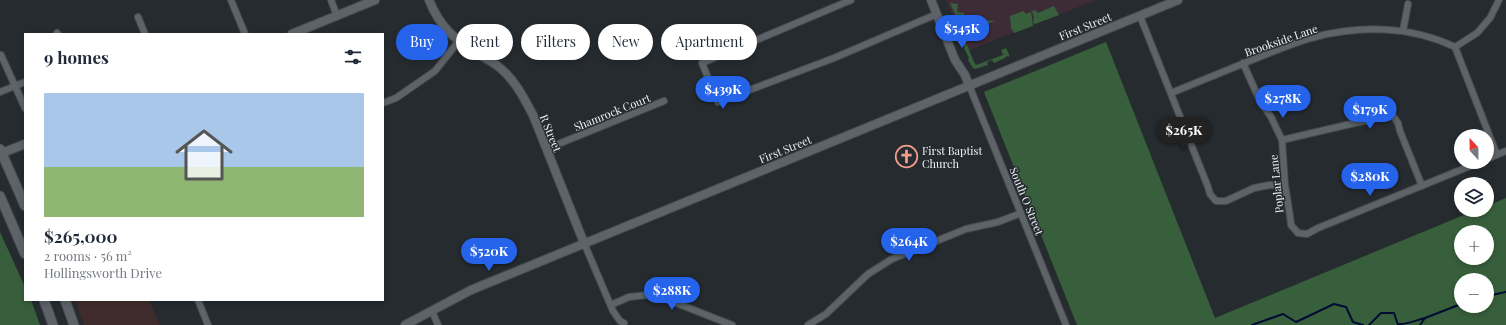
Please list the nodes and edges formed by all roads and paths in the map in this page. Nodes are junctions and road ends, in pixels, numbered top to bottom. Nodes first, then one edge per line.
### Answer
1 (231, 0) edge
2 (331, 0) edge
3 (375, 0) edge
4 (429, 0) edge
5 (851, 0) edge
6 (931, 0) edge
7 (1178, 0) edge
8 (1499, 0) edge
9 (1408, 4) dead end
10 (937, 14) junction
11 (337, 16) junction
12 (1140, 16) junction
13 (138, 17) dead end
14 (1404, 31) junction
15 (145, 33) edge
16 (245, 33) edge
17 (294, 33) edge
18 (456, 40) edge
19 (456, 45) edge
20 (1455, 47) junction
21 (1, 55) edge
22 (488, 60) edge
23 (1244, 63) junction
24 (24, 82) edge
25 (969, 85) junction
26 (14, 86) junction
27 (0, 92) edge
28 (1171, 93) junction
29 (664, 102) dead end
30 (384, 103) edge
31 (24, 106) edge
32 (1282, 140) junction
33 (24, 144) edge
34 (546, 149) junction
35 (1506, 151) edge
36 (1, 152) edge
37 (1497, 155) junction
38 (1494, 156) edge
39 (1463, 169) edge
40 (1286, 185) junction
41 (1422, 186) junction
42 (0, 196) edge
43 (24, 204) edge
44 (1021, 213) junction
45 (584, 243) junction
46 (24, 252) edge
47 (44, 301) edge
48 (65, 301) edge
49 (198, 301) edge
50 (611, 305) junction
51 (432, 311) junction
52 (624, 323) dead end
53 (54, 325) edge
54 (74, 325) edge
55 (208, 325) edge
56 (405, 325) edge
57 (438, 325) edge
58 (732, 325) edge
59 (808, 325) edge
60 (1066, 325) edge

1 - 16 street
2 - 11 street
3 - 11 street
4 - 18 street, R Street
5 - 10 street
6 - 10 street
7 - 12 street, First Street
8 - 20 street
9 - 14 street
10 - 25 street
11 - 17 street
12 - 25 street, First Street
12 - 28 street
13 - 15 street
14 - 20 street, Brookside Lane
14 - 23 street, Brookside Lane
19 - 30 street
20 - 37 street
21 - 26 street
22 - 34 street, R Street
23 - 28 street, Brookside Lane
23 - 32 street, Poplar Lane
24 - 26 street
25 - 44 street, South O Street
25 - 45 street, First Street
26 - 27 street
26 - 31 street
28 - 40 street
29 - 34 street, Shamrock Court
32 - 40 street, Poplar Lane
32 - 41 street
33 - 36 street
34 - 45 street, R Street
35 - 37 street
36 - 43 main road
37 - 38 street
39 - 41 street, Poplar Lane
40 - 41 street, Poplar Lane
42 - 46 main road
44 - 59 street
44 - 60 street, South O Street
45 - 50 street, R Street
45 - 51 street, First Street
47 - 53 main road
48 - 54 main road
49 - 55 street
50 - 52 street, R Street
50 - 58 street
51 - 56 street, First Street
51 - 57 street

